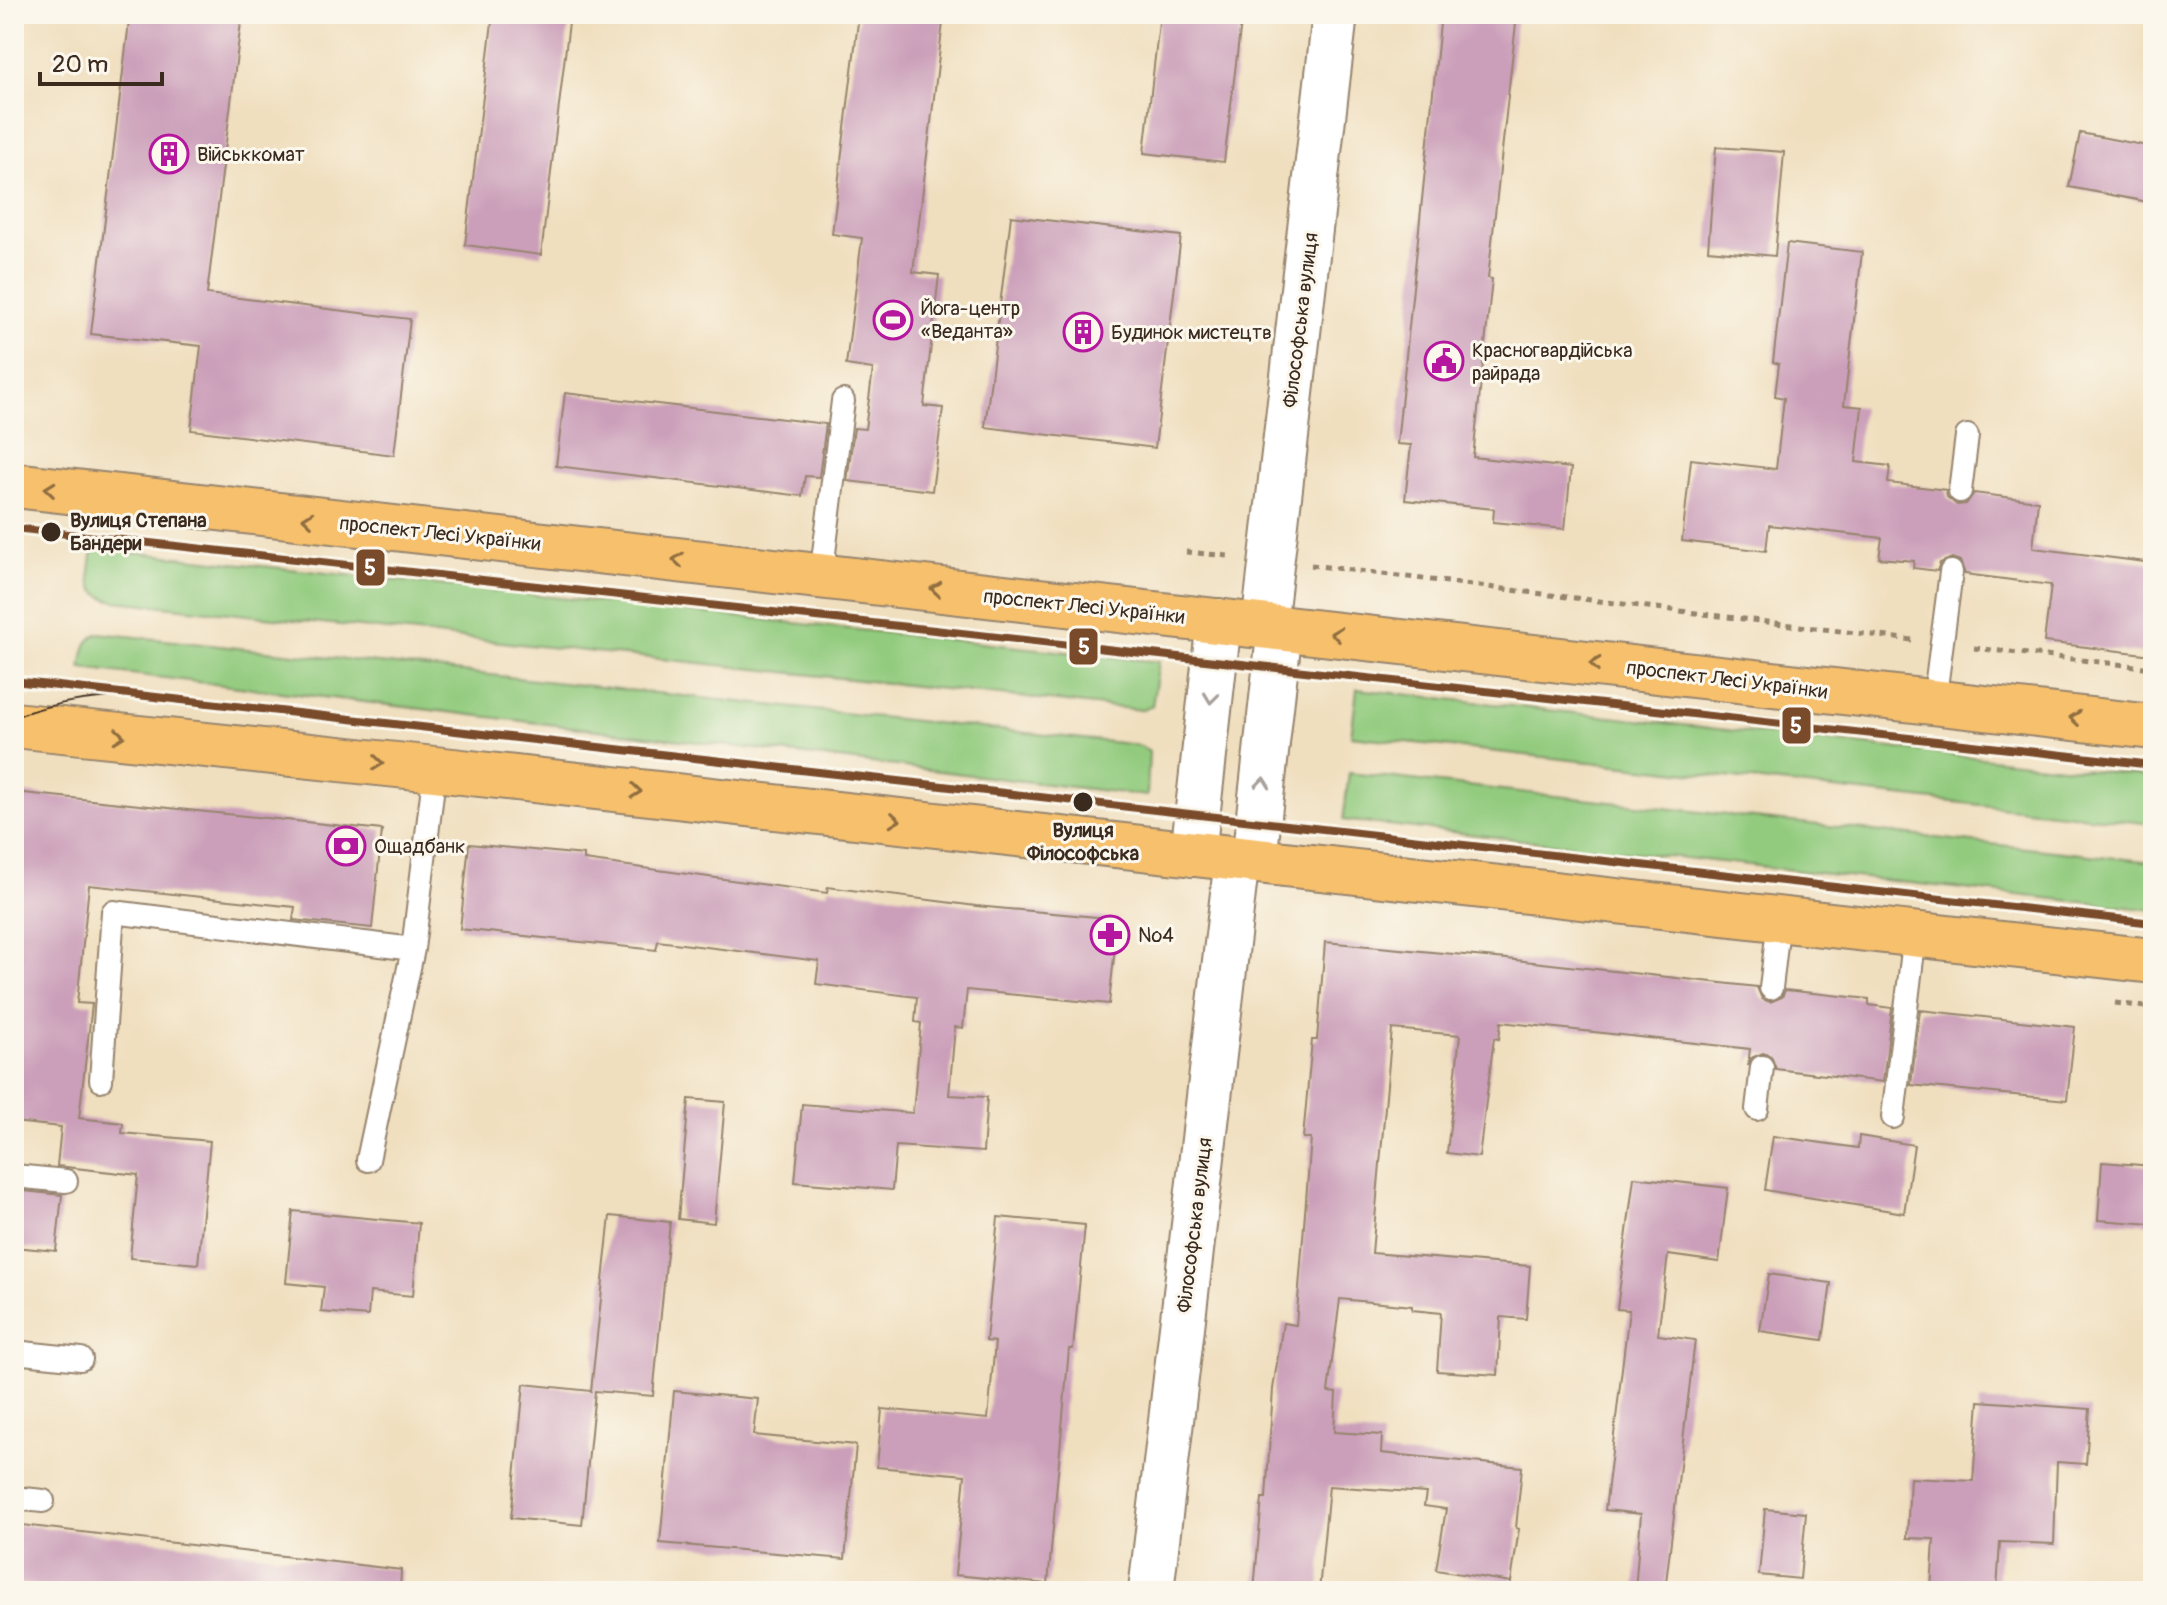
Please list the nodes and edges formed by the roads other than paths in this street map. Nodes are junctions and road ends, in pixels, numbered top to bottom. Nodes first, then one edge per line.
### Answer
1 (1335, 14) edge
2 (843, 401) dead end
3 (1967, 436) dead end
4 (14, 485) edge
5 (1960, 491) dead end
6 (1951, 572) dead end
7 (821, 577) junction
8 (1219, 621) junction
9 (1272, 626) junction
10 (1934, 703) junction
11 (14, 725) edge
12 (2153, 727) edge
13 (64, 730) junction
14 (14, 741) edge
15 (435, 769) junction
16 (1193, 854) junction
17 (1245, 859) junction
18 (1779, 919) junction
19 (1915, 934) junction
20 (413, 949) junction
21 (2153, 961) edge
22 (1771, 988) dead end
23 (1762, 1067) dead end
24 (101, 1080) dead end
25 (1757, 1109) dead end
26 (1893, 1117) dead end
27 (368, 1160) dead end
28 (14, 1176) edge
29 (66, 1181) dead end
30 (14, 1352) edge
31 (81, 1359) dead end
32 (14, 1498) edge
33 (43, 1501) dead end
34 (1151, 1591) edge

1 - 9 street, Філософська вулиця
2 - 7 lane
3 - 5 lane
7 -> 4 main road, проспект Лесі Українки
6 - 10 lane
8 -> 7 main road, проспект Лесі Українки
8 - 9 main road, проспект Лесі Українки
8 -> 16 street
10 -> 9 main road, проспект Лесі Українки
17 -> 9 street, Філософська вулиця
12 -> 10 main road, проспект Лесі Українки
11 - 13 main road
13 - 14 main road
13 -> 15 main road
15 -> 16 main road
15 - 20 lane
16 - 17 main road
17 - 18 main road
17 - 34 street, Філософська вулиця
18 - 19 main road
18 - 22 lane
19 - 21 main road
19 - 26 lane
20 - 24 lane
20 - 27 lane
23 - 25 lane
28 - 29 lane
30 - 31 lane
32 - 33 lane

